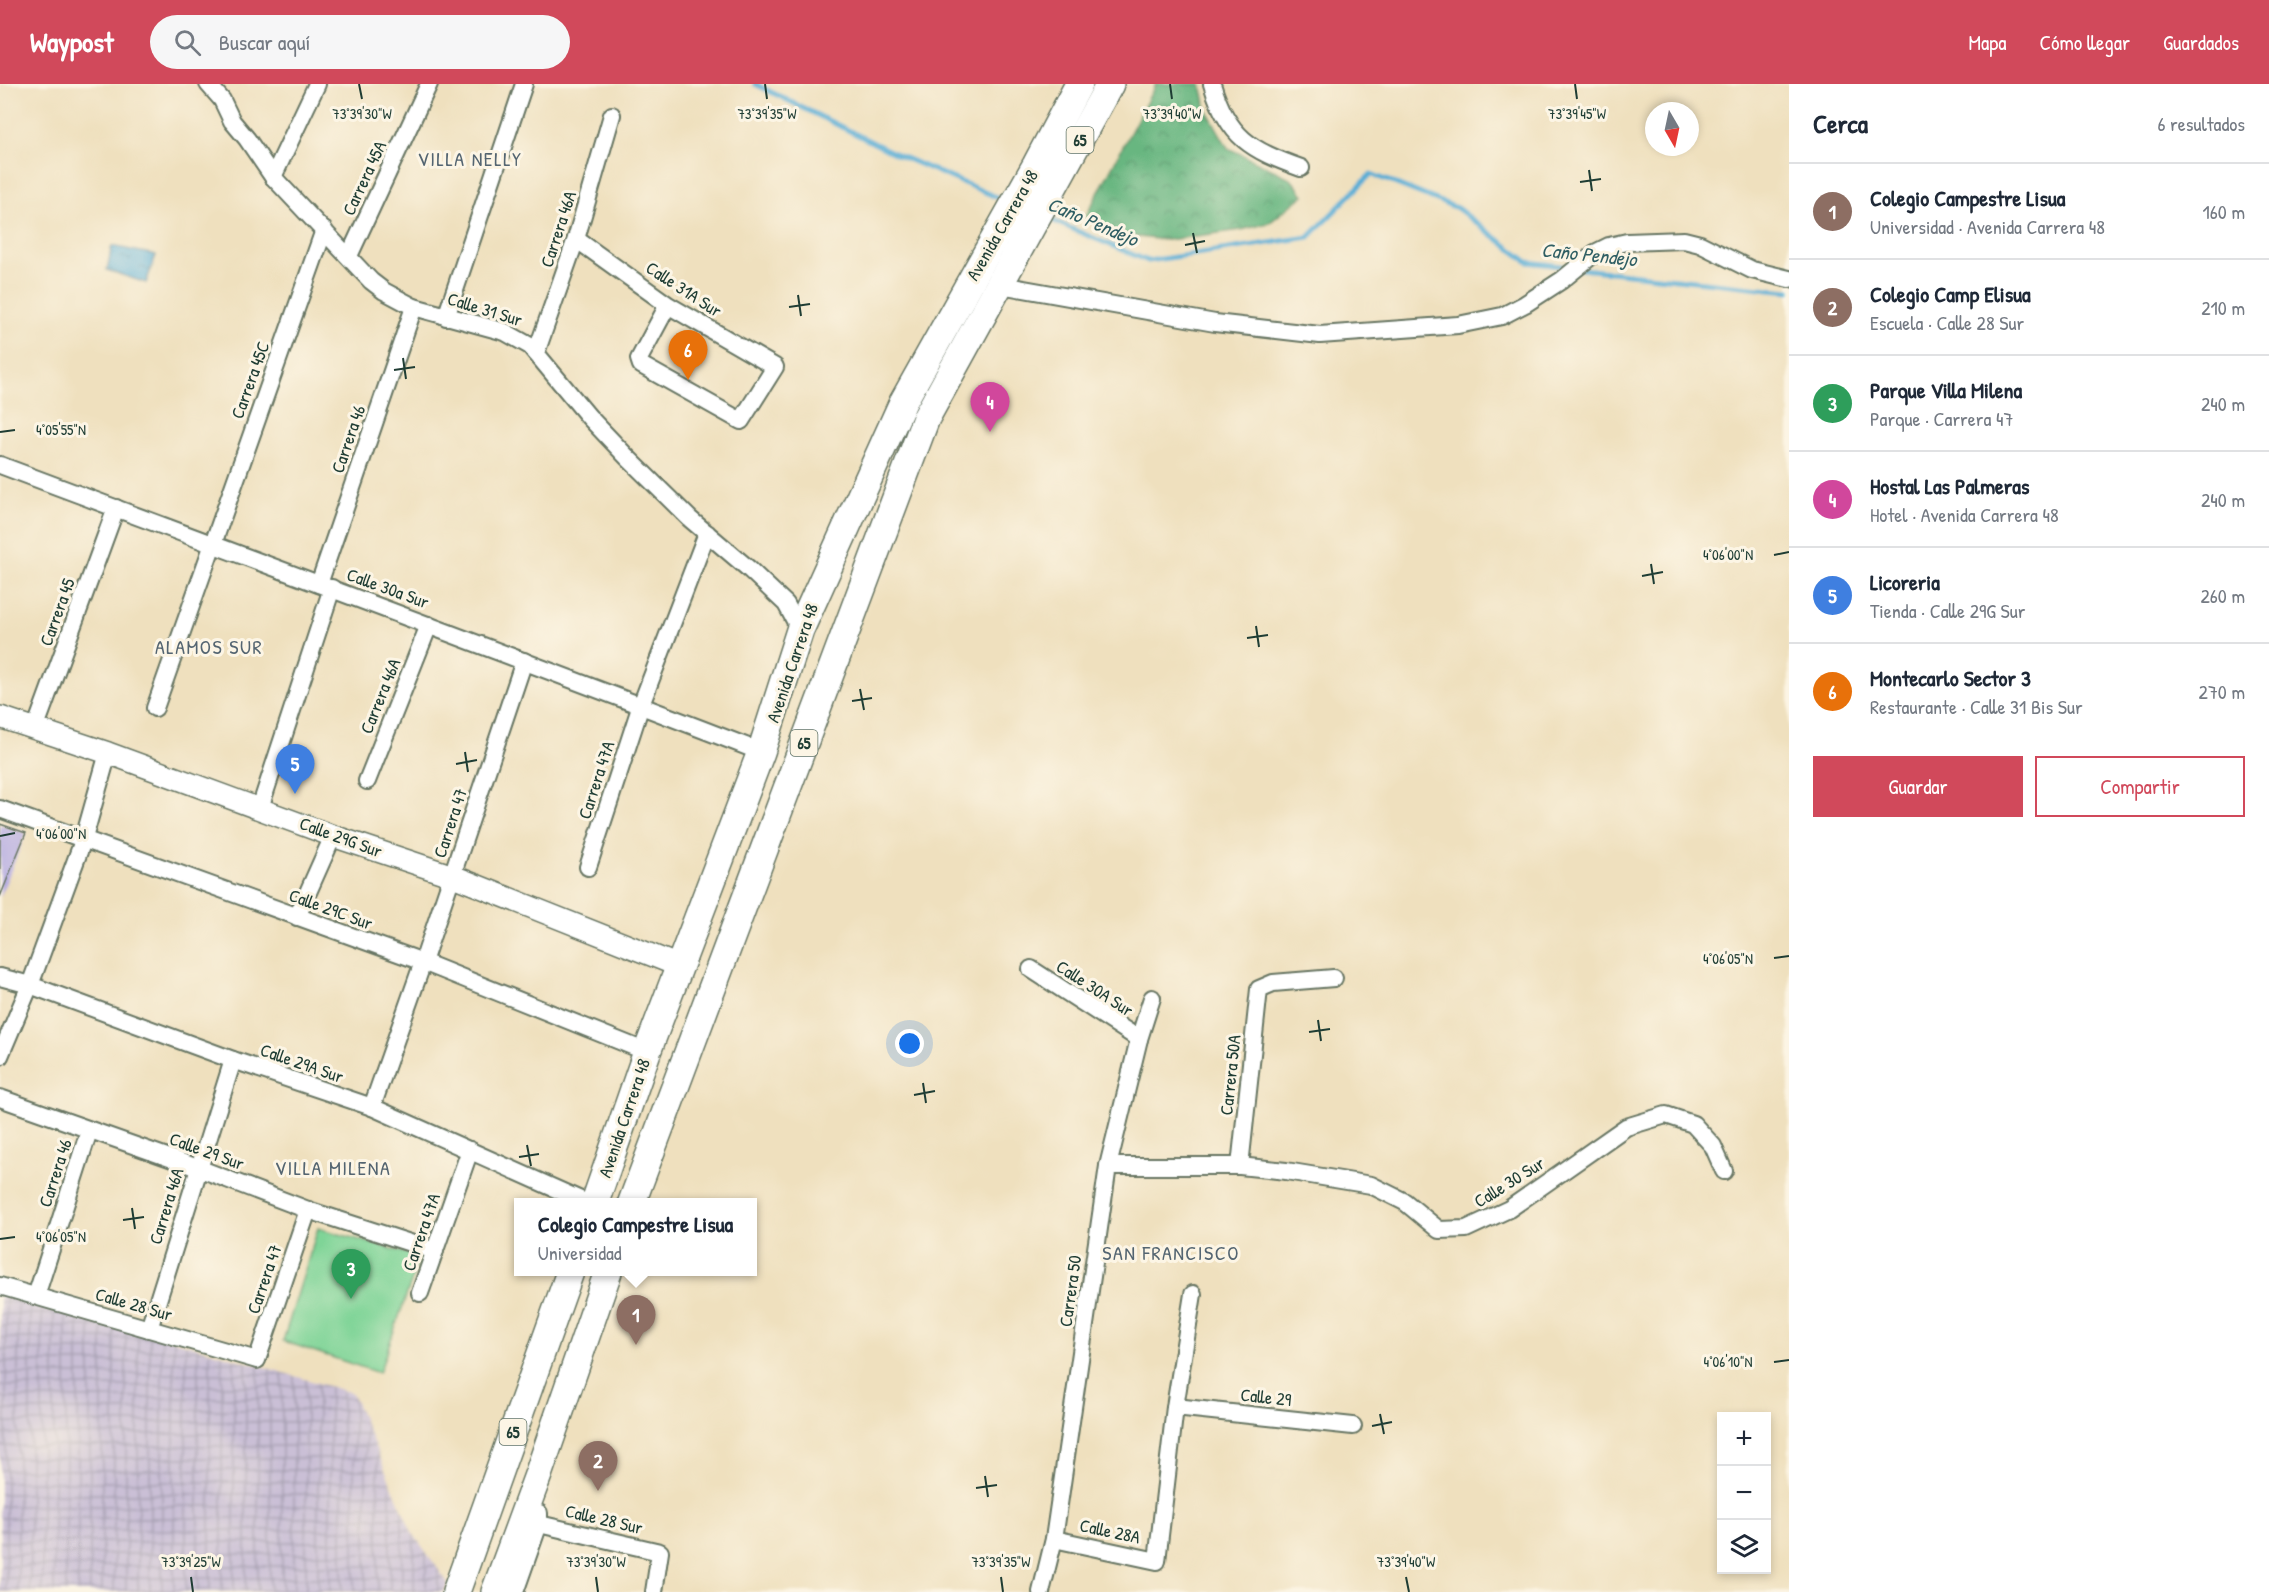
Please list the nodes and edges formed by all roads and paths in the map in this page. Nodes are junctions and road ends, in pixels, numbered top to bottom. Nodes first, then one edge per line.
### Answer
1 (208, 84) edge
2 (316, 84) edge
3 (429, 84) edge
4 (524, 84) edge
5 (1079, 84) edge
6 (1110, 84) edge
7 (1212, 84) edge
8 (612, 115) dead end
9 (1301, 168) dead end
10 (273, 177) junction
11 (324, 230) junction
12 (576, 239) junction
13 (349, 256) junction
14 (1005, 277) junction
15 (1789, 279) edge
16 (668, 304) junction
17 (414, 307) junction
18 (446, 317) junction
19 (536, 353) junction
20 (1, 469) edge
21 (116, 508) junction
22 (707, 533) junction
23 (212, 542) junction
24 (326, 586) junction
25 (429, 625) junction
26 (800, 630) junction
27 (524, 661) junction
28 (641, 705) junction
29 (155, 708) dead end
30 (0, 717) edge
31 (35, 729) junction
32 (761, 752) junction
33 (108, 753) junction
34 (367, 781) dead end
35 (260, 808) junction
36 (0, 809) edge
37 (333, 836) junction
38 (84, 838) junction
39 (588, 867) dead end
40 (453, 876) junction
41 (297, 917) junction
42 (423, 962) junction
43 (680, 966) junction
44 (1031, 969) dead end
45 (0, 977) edge
46 (1334, 978) dead end
47 (30, 985) junction
48 (1152, 998) dead end
49 (1139, 1039) junction
50 (647, 1052) junction
51 (0, 1056) edge
52 (233, 1060) junction
53 (0, 1098) edge
54 (372, 1107) junction
55 (89, 1131) junction
56 (470, 1150) junction
57 (1108, 1166) junction
58 (1239, 1166) junction
59 (198, 1168) junction
60 (1724, 1171) dead end
61 (574, 1198) edge
62 (597, 1198) edge
63 (634, 1198) edge
64 (308, 1210) junction
65 (435, 1251) junction
66 (569, 1276) edge
67 (607, 1276) edge
68 (0, 1286) edge
69 (420, 1293) dead end
70 (1193, 1294) dead end
71 (36, 1296) junction
72 (149, 1329) junction
73 (257, 1360) joint
74 (1175, 1407) junction
75 (1353, 1426) dead end
76 (538, 1475) junction
77 (539, 1524) junction
78 (1054, 1539) junction
79 (456, 1592) edge
80 (495, 1592) edge
81 (515, 1592) edge
82 (654, 1592) edge
83 (1041, 1592) edge

1 - 10 street, Calle 31 Sur
2 - 10 street
3 - 13 street, Carrera 45A
4 - 18 street
5 - 26 main road, Avenida Carrera 48 / 65
6 - 14 main road, Avenida Carrera 48 / 65
7 - 9 street
8 - 12 street, Carrera 46A
10 - 11 street, Calle 31 Sur
11 - 13 street, Calle 31 Sur
11 - 23 street, Carrera 45C
12 - 16 street, Calle 31A Sur
12 - 19 street, Carrera 46A
13 - 17 street, Calle 31 Sur
14 - 15 street
14 - 63 main road, Avenida Carrera 48 / 65
16 - 16 street, Calle 31A Sur
17 - 18 street, Calle 31 Sur
17 - 24 street, Carrera 46
18 - 19 street, Calle 31 Sur
19 - 22 street, Calle 31 Sur
20 - 21 street, Calle 30a Sur
21 - 23 street, Calle 30a Sur
21 - 31 street, Carrera 45
22 - 26 street, Calle 31 Sur
22 - 28 street, Carrera 47A
23 - 24 street, Calle 30a Sur
23 - 29 street
24 - 25 street, Calle 30a Sur
24 - 35 street, Carrera 46
25 - 27 street, Calle 30a Sur
25 - 34 street, Carrera 46A
26 - 32 main road, Avenida Carrera 48 / 65
27 - 28 street, Calle 30a Sur
27 - 40 street, Carrera 47
28 - 32 street, Calle 30a Sur
28 - 39 street, Carrera 47A
30 - 31 street, Calle 29G Sur
31 - 33 street, Calle 29G Sur
32 - 43 main road, Avenida Carrera 48 / 65
33 - 35 street, Calle 29G Sur
33 - 38 street
35 - 37 street, Calle 29G Sur
36 - 38 street, Calle 29C Sur
37 - 40 street, Calle 29G Sur
37 - 41 street
38 - 41 street, Calle 29C Sur
38 - 47 street
40 - 42 street, Carrera 47
40 - 43 street, Calle 29G Sur
41 - 42 street, Calle 29C Sur
42 - 50 street, Calle 29C Sur
42 - 54 street, Carrera 47
43 - 50 main road, Avenida Carrera 48 / 65
44 - 49 street, Calle 30A Sur
45 - 47 street, Calle 29A Sur
46 - 58 street, Carrera 50A
47 - 51 street
47 - 52 street, Calle 29A Sur
48 - 49 street, Carrera 50
49 - 57 street, Carrera 50
50 - 62 main road, Avenida Carrera 48 / 65
52 - 54 street, Calle 29A Sur
52 - 59 street, Carrera 46A
53 - 55 street, Calle 29 Sur
54 - 56 street, Calle 29A Sur
55 - 59 street, Calle 29 Sur
55 - 71 street, Carrera 46
56 - 61 street, Calle 29A Sur
56 - 65 street, Carrera 47A
57 - 58 street, Calle 30 Sur
57 - 78 street, Carrera 50
58 - 60 street, Calle 30 Sur
59 - 64 street, Calle 29 Sur
59 - 72 street, Carrera 46A
64 - 65 street, Calle 29 Sur
64 - 73 street, Carrera 47
65 - 69 street, Carrera 47A
66 - 79 main road, 65
67 - 76 main road, 65
68 - 71 street, Calle 28 Sur
70 - 74 street
71 - 72 street, Calle 28 Sur
72 - 73 street, Calle 28 Sur
74 - 75 street, Calle 29
74 - 78 street, Calle 28A
76 - 77 street
76 - 80 main road, 65
77 - 81 street
77 - 82 street, Calle 28 Sur
78 - 83 street, Carrera 50

